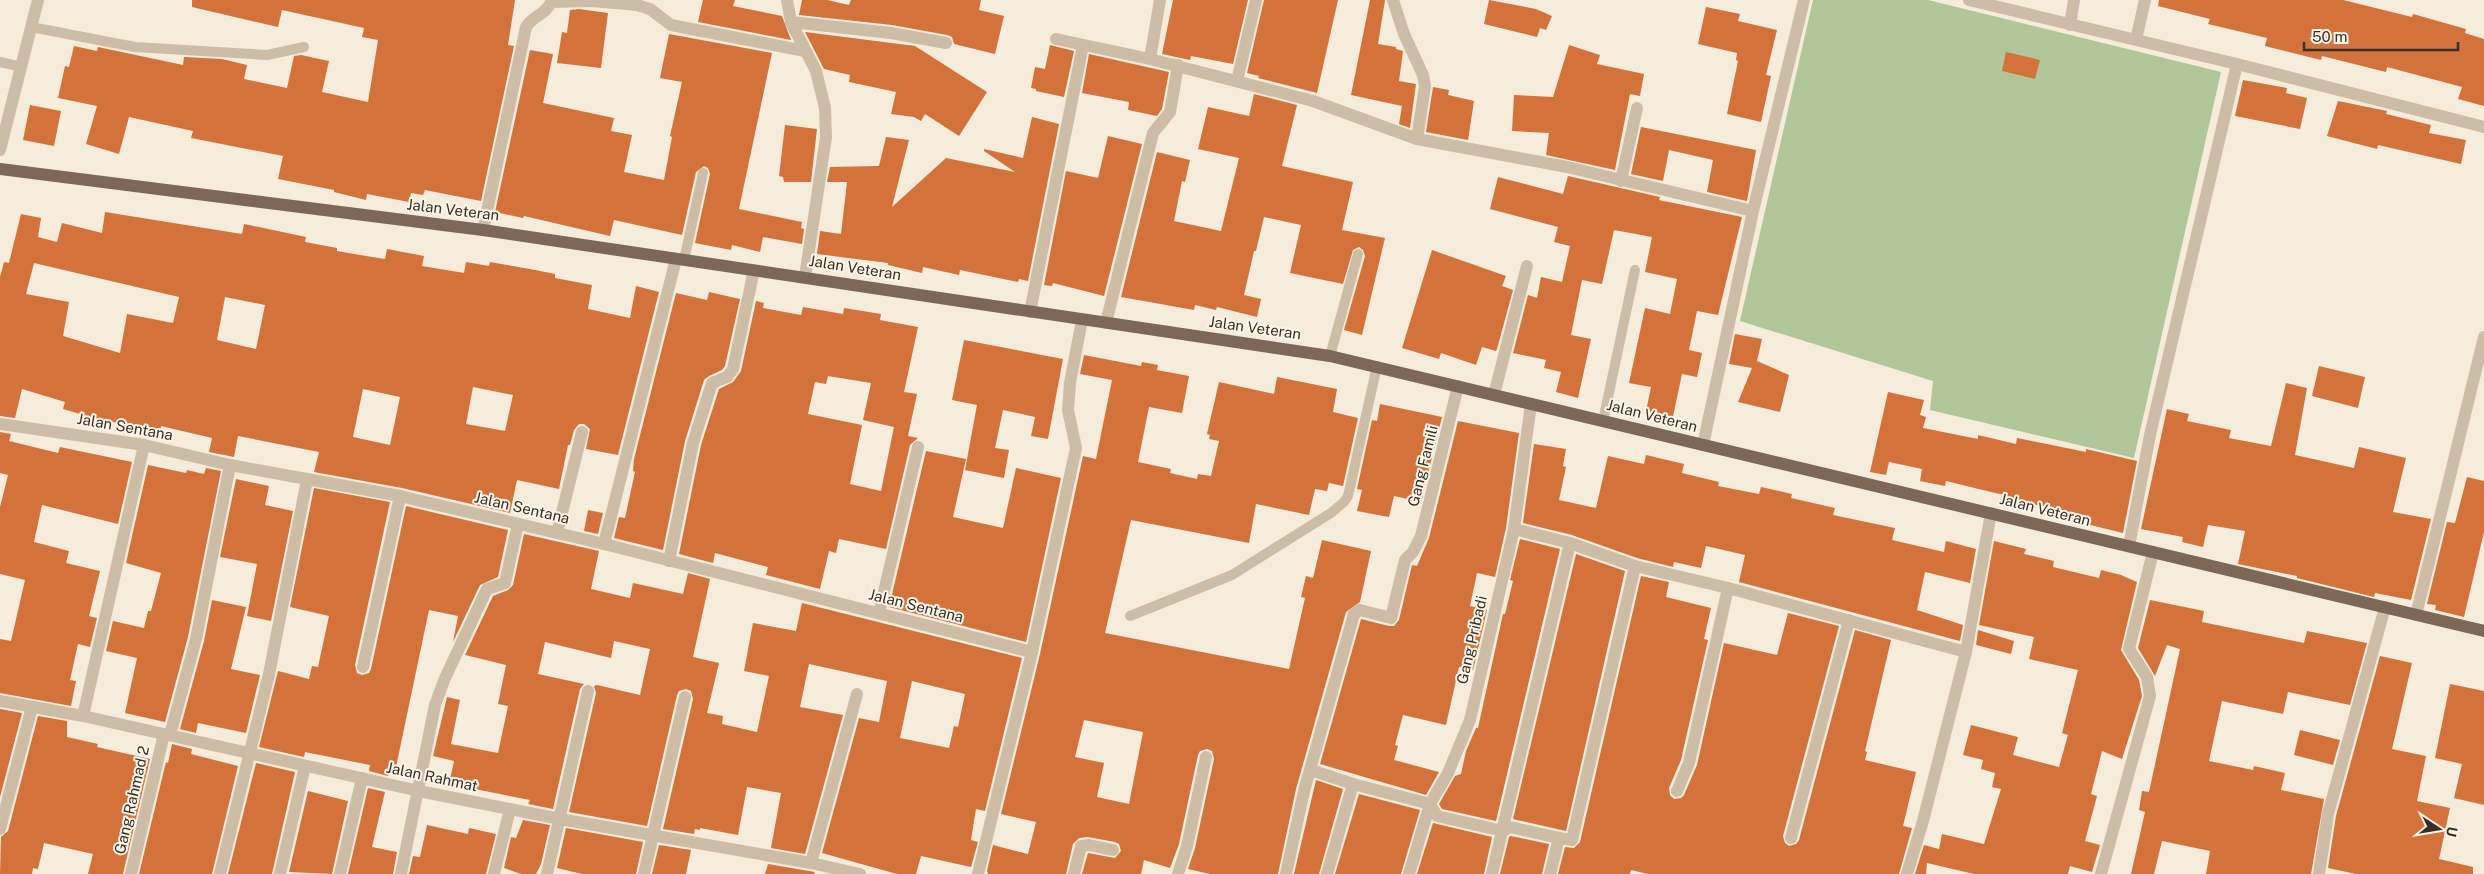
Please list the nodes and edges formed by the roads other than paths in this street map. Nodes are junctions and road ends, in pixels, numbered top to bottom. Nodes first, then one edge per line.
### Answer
1 (38, 0) edge
2 (787, 0) edge
3 (1160, 0) edge
4 (1256, 0) edge
5 (1394, 0) edge
6 (1804, 0) edge
7 (1969, 0) edge
8 (2074, 0) edge
9 (2146, 0) edge
10 (550, 1) edge
11 (2005, 4) edge
12 (791, 22) junction
13 (2070, 24) junction
14 (31, 27) junction
15 (1056, 39) dead end
16 (2136, 40) junction
17 (946, 43) dead end
18 (1083, 45) junction
19 (304, 47) dead end
20 (805, 50) junction
21 (1150, 59) junction
22 (0, 62) edge
23 (2237, 64) junction
24 (1178, 65) junction
25 (22, 67) junction
26 (1237, 81) junction
27 (1637, 108) dead end
28 (2484, 127) edge
29 (1417, 139) junction
30 (0, 150) edge
31 (0, 169) edge
32 (703, 173) dead end
33 (1622, 180) junction
34 (1753, 211) junction
35 (483, 230) junction
36 (1358, 254) dead end
37 (680, 259) junction
38 (1527, 266) dead end
39 (754, 270) junction
40 (1635, 270) dead end
41 (805, 276) junction
42 (1030, 312) junction
43 (1082, 320) junction
44 (1106, 323) junction
45 (2484, 336) edge
46 (1330, 356) junction
47 (1377, 366) junction
48 (1458, 386) junction
49 (1494, 396) junction
50 (1531, 404) junction
51 (1603, 421) junction
52 (0, 424) edge
53 (582, 432) dead end
54 (144, 445) junction
55 (1703, 445) junction
56 (918, 447) dead end
57 (230, 465) junction
58 (308, 480) junction
59 (400, 496) junction
60 (1991, 513) junction
61 (518, 524) junction
62 (1514, 530) junction
63 (557, 533) junction
64 (1570, 543) junction
65 (604, 544) junction
66 (2129, 546) junction
67 (2153, 552) junction
68 (669, 561) junction
69 (1635, 566) junction
70 (1728, 588) junction
71 (2385, 608) junction
72 (879, 613) junction
73 (2416, 615) junction
74 (1130, 616) dead end
75 (1849, 620) junction
76 (2484, 631) edge
77 (1032, 652) junction
78 (1966, 652) junction
79 (363, 667) dead end
80 (588, 691) dead end
81 (856, 694) dead end
82 (685, 696) dead end
83 (0, 702) edge
84 (32, 707) junction
85 (83, 716) junction
86 (167, 734) junction
87 (250, 753) junction
88 (1206, 757) dead end
89 (305, 766) junction
90 (1311, 770) junction
91 (362, 778) junction
92 (1353, 784) junction
93 (418, 791) junction
94 (1677, 791) dead end
95 (1430, 804) junction
96 (510, 809) junction
97 (560, 819) junction
98 (0, 829) edge
99 (1503, 831) junction
100 (653, 835) junction
101 (1559, 838) junction
102 (1791, 838) dead end
103 (1113, 850) dead end
104 (817, 867) edge
105 (131, 874) edge
106 (220, 874) edge
107 (280, 874) edge
108 (340, 874) edge
109 (401, 874) edge
110 (494, 874) edge
111 (547, 874) edge
112 (644, 874) edge
113 (860, 874) edge
114 (978, 874) edge
115 (1074, 874) edge
116 (1178, 874) edge
117 (1286, 874) edge
118 (1327, 874) edge
119 (1409, 874) edge
120 (1492, 874) edge
121 (1550, 874) edge
122 (1907, 874) edge
123 (2101, 874) edge
124 (2319, 874) edge

1 - 14 street
2 - 12 street
3 - 21 street
4 - 26 street
5 - 29 street
6 - 34 street
7 - 11 street
8 - 13 street
9 - 16 street
10 - 20 street
10 - 35 street
11 - 13 street
12 - 17 street
12 - 20 street
13 - 16 street
14 - 19 lane
14 - 25 street
15 - 18 street
16 - 23 street
18 - 21 street
18 - 42 street
20 - 41 street
21 - 24 street
22 - 25 lane
23 - 28 street
23 - 66 street
24 - 26 street
24 - 44 street
25 - 30 street
26 - 29 street
27 - 33 street
29 - 33 street
31 - 35 main road, Jalan Veteran
32 - 37 lane
33 - 34 street
34 - 55 street
35 - 37 main road, Jalan Veteran
36 - 46 lane
37 - 39 main road, Jalan Veteran
37 - 65 street
38 - 49 street
39 - 41 main road, Jalan Veteran
39 - 68 street
40 - 51 lane
41 - 42 main road, Jalan Veteran
42 - 43 main road, Jalan Veteran
43 - 44 main road, Jalan Veteran
43 - 77 street
44 - 46 main road, Jalan Veteran
45 - 73 street
46 - 47 main road, Jalan Veteran
47 - 48 main road, Jalan Veteran
47 - 74 lane
48 - 49 main road, Jalan Veteran
48 - 90 street, Gang Famili
49 - 50 main road, Jalan Veteran
50 - 51 main road, Jalan Veteran
50 - 62 street, Gang Pribadi
51 - 55 main road, Jalan Veteran
52 - 54 street, Jalan Sentana
53 - 63 street
54 - 57 street, Jalan Sentana
54 - 85 street
55 - 60 main road, Jalan Veteran
56 - 72 street
57 - 58 street, Jalan Sentana
57 - 86 street, Gang Rahmad 2
58 - 59 street, Jalan Sentana
58 - 87 street
59 - 61 street, Jalan Sentana
59 - 79 street
60 - 66 main road, Jalan Veteran
60 - 78 street
61 - 63 street, Jalan Sentana
61 - 93 street
62 - 64 street
62 - 95 street, Gang Pribadi
63 - 65 street, Jalan Sentana
64 - 69 street
64 - 99 street
65 - 68 street, Jalan Sentana
66 - 67 main road, Jalan Veteran
67 - 71 main road, Jalan Veteran
67 - 123 street
68 - 72 street, Jalan Sentana
69 - 70 street
69 - 101 street
70 - 75 street
70 - 94 street
71 - 73 main road, Jalan Veteran
71 - 124 street
72 - 77 street, Jalan Sentana
73 - 76 main road, Jalan Veteran
75 - 78 street
75 - 102 street
77 - 114 street
78 - 122 street
80 - 97 street
81 - 104 street
82 - 100 street
83 - 84 street, Jalan Rahmat
84 - 85 street, Jalan Rahmat
84 - 98 street
85 - 86 street, Jalan Rahmat
86 - 87 street, Jalan Rahmat
86 - 105 street, Gang Rahmad 2
87 - 89 street, Jalan Rahmat
87 - 106 street
88 - 116 street
89 - 91 street, Jalan Rahmat
89 - 107 street
90 - 92 street
90 - 117 street
91 - 93 street, Jalan Rahmat
91 - 108 street
92 - 95 street
92 - 118 street
93 - 96 street, Jalan Rahmat
93 - 109 street
95 - 99 street
95 - 119 street, Gang Pribadi
96 - 97 street, Jalan Rahmat
96 - 110 street
97 - 100 street, Jalan Rahmat
97 - 111 street
99 - 101 street
99 - 120 street
100 - 104 street, Jalan Rahmat
100 - 112 street
101 - 121 street
103 - 115 street
104 - 113 street, Jalan Rahmat

